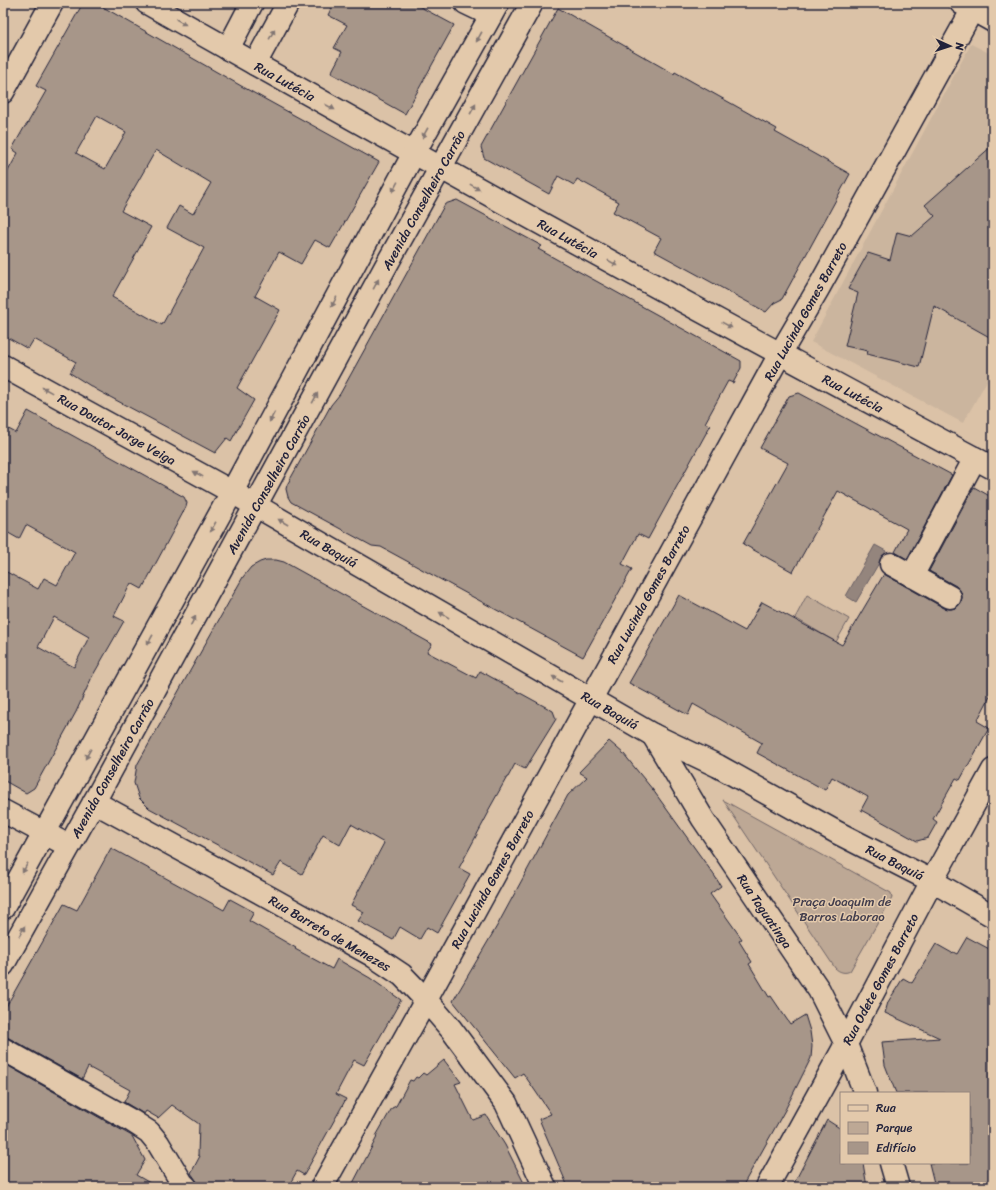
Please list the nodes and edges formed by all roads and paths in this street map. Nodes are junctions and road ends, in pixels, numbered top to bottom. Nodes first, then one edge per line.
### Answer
1 (52, 3) edge
2 (147, 3) edge
3 (252, 3) edge
4 (288, 3) edge
5 (466, 3) edge
6 (532, 3) edge
7 (970, 5) edge
8 (495, 9) edge
9 (993, 21) edge
10 (228, 49) junction
11 (255, 64) junction
12 (3, 92) edge
13 (414, 153) junction
14 (440, 168) junction
15 (780, 354) junction
16 (3, 366) edge
17 (984, 463) edge
18 (232, 492) junction
19 (256, 506) junction
20 (891, 564) dead end
21 (912, 576) junction
22 (950, 597) dead end
23 (591, 699) junction
24 (653, 735) junction
25 (993, 770) edge
26 (94, 802) junction
27 (3, 811) edge
28 (44, 834) junction
29 (69, 846) junction
30 (932, 881) junction
31 (3, 908) edge
32 (993, 916) edge
33 (3, 965) edge
34 (426, 1000) junction
35 (846, 1044) junction
36 (3, 1049) edge
37 (865, 1092) edge
38 (891, 1164) edge
39 (186, 1187) edge
40 (322, 1187) edge
41 (545, 1187) edge
42 (767, 1187) edge
43 (898, 1187) edge

1 - 12 street
2 -> 10 street, Rua Lutécia
3 - 10 street
11 -> 4 street
5 - 8 street
14 -> 6 street, Avenida Conselheiro Carrão
7 - 9 street
7 - 15 street, Rua Lucinda Gomes Barreto
8 -> 13 street, Avenida Conselheiro Carrão
10 - 11 street, Rua Lutécia
11 -> 13 street, Rua Lutécia
13 - 14 street, Rua Lutécia
13 -> 18 street, Avenida Conselheiro Carrão
14 -> 15 street, Rua Lutécia
19 -> 14 street, Avenida Conselheiro Carrão
15 - 17 street, Rua Lutécia
15 - 23 street, Rua Lucinda Gomes Barreto
18 -> 16 street, Rua Doutor Jorge Veiga
17 - 21 street
18 - 19 street, Rua Baquiá
18 -> 28 street, Avenida Conselheiro Carrão
23 -> 19 street, Rua Baquiá
26 -> 19 street, Avenida Conselheiro Carrão
20 - 21 street
21 - 22 street
23 - 24 street, Rua Baquiá
23 - 34 street, Rua Lucinda Gomes Barreto
24 - 30 street, Rua Baquiá
24 - 35 street, Rua Taguatinga
25 - 30 street, Rua Odete Gomes Barreto
26 - 29 street, Avenida Conselheiro Carrão
26 - 34 street, Rua Barreto de Menezes
27 - 28 street
28 - 29 street
28 -> 31 street, Avenida Conselheiro Carrão
33 -> 29 street, Avenida Conselheiro Carrão
30 - 32 street, Rua Baquiá
30 - 35 street, Rua Odete Gomes Barreto
34 - 40 street, Rua Lucinda Gomes Barreto
34 - 41 street, Rua Barreto de Menezes
35 - 37 street, Rua Taguatinga
35 - 42 street, Rua Odete Gomes Barreto
36 - 39 street
38 - 43 street

